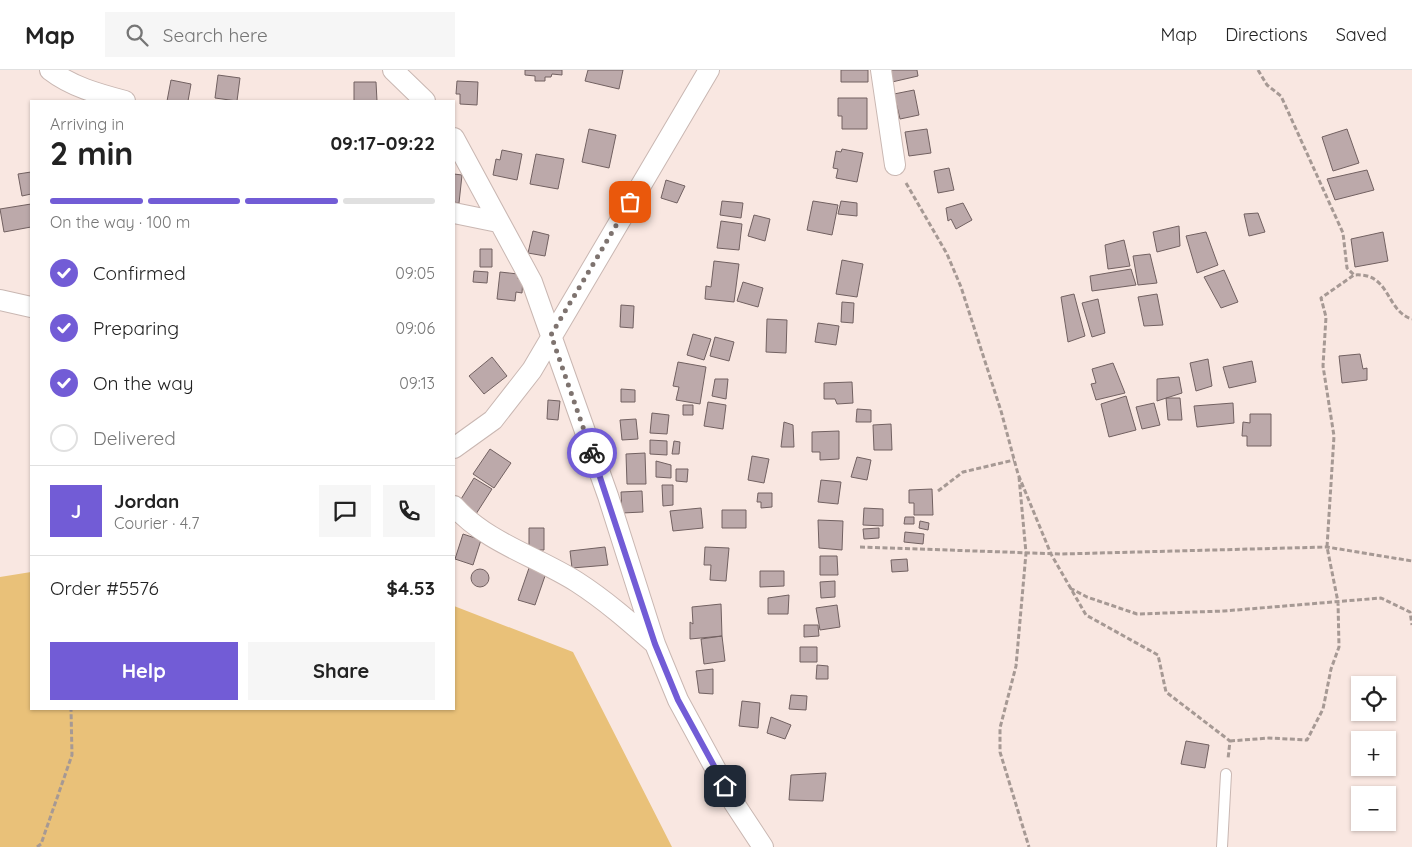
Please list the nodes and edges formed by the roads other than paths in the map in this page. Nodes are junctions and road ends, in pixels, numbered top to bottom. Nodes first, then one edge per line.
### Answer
1 (50, 70) edge
2 (393, 70) edge
3 (709, 70) edge
4 (881, 70) edge
5 (121, 100) edge
6 (424, 100) edge
7 (455, 140) edge
8 (895, 164) road end
9 (455, 213) edge
10 (498, 222) junction
11 (0, 300) edge
12 (30, 307) edge
13 (551, 335) junction
14 (455, 447) edge
15 (455, 507) edge
16 (655, 644) junction
17 (1226, 774) road end
18 (764, 847) edge
19 (1222, 847) edge

1 - 5 street
2 - 6 street
3 - 13 street
4 - 8 street
7 - 10 street
9 - 10 street
10 - 13 street
11 - 12 street
13 - 14 street
13 - 16 street
15 - 16 street
16 - 18 street
17 - 19 lane

